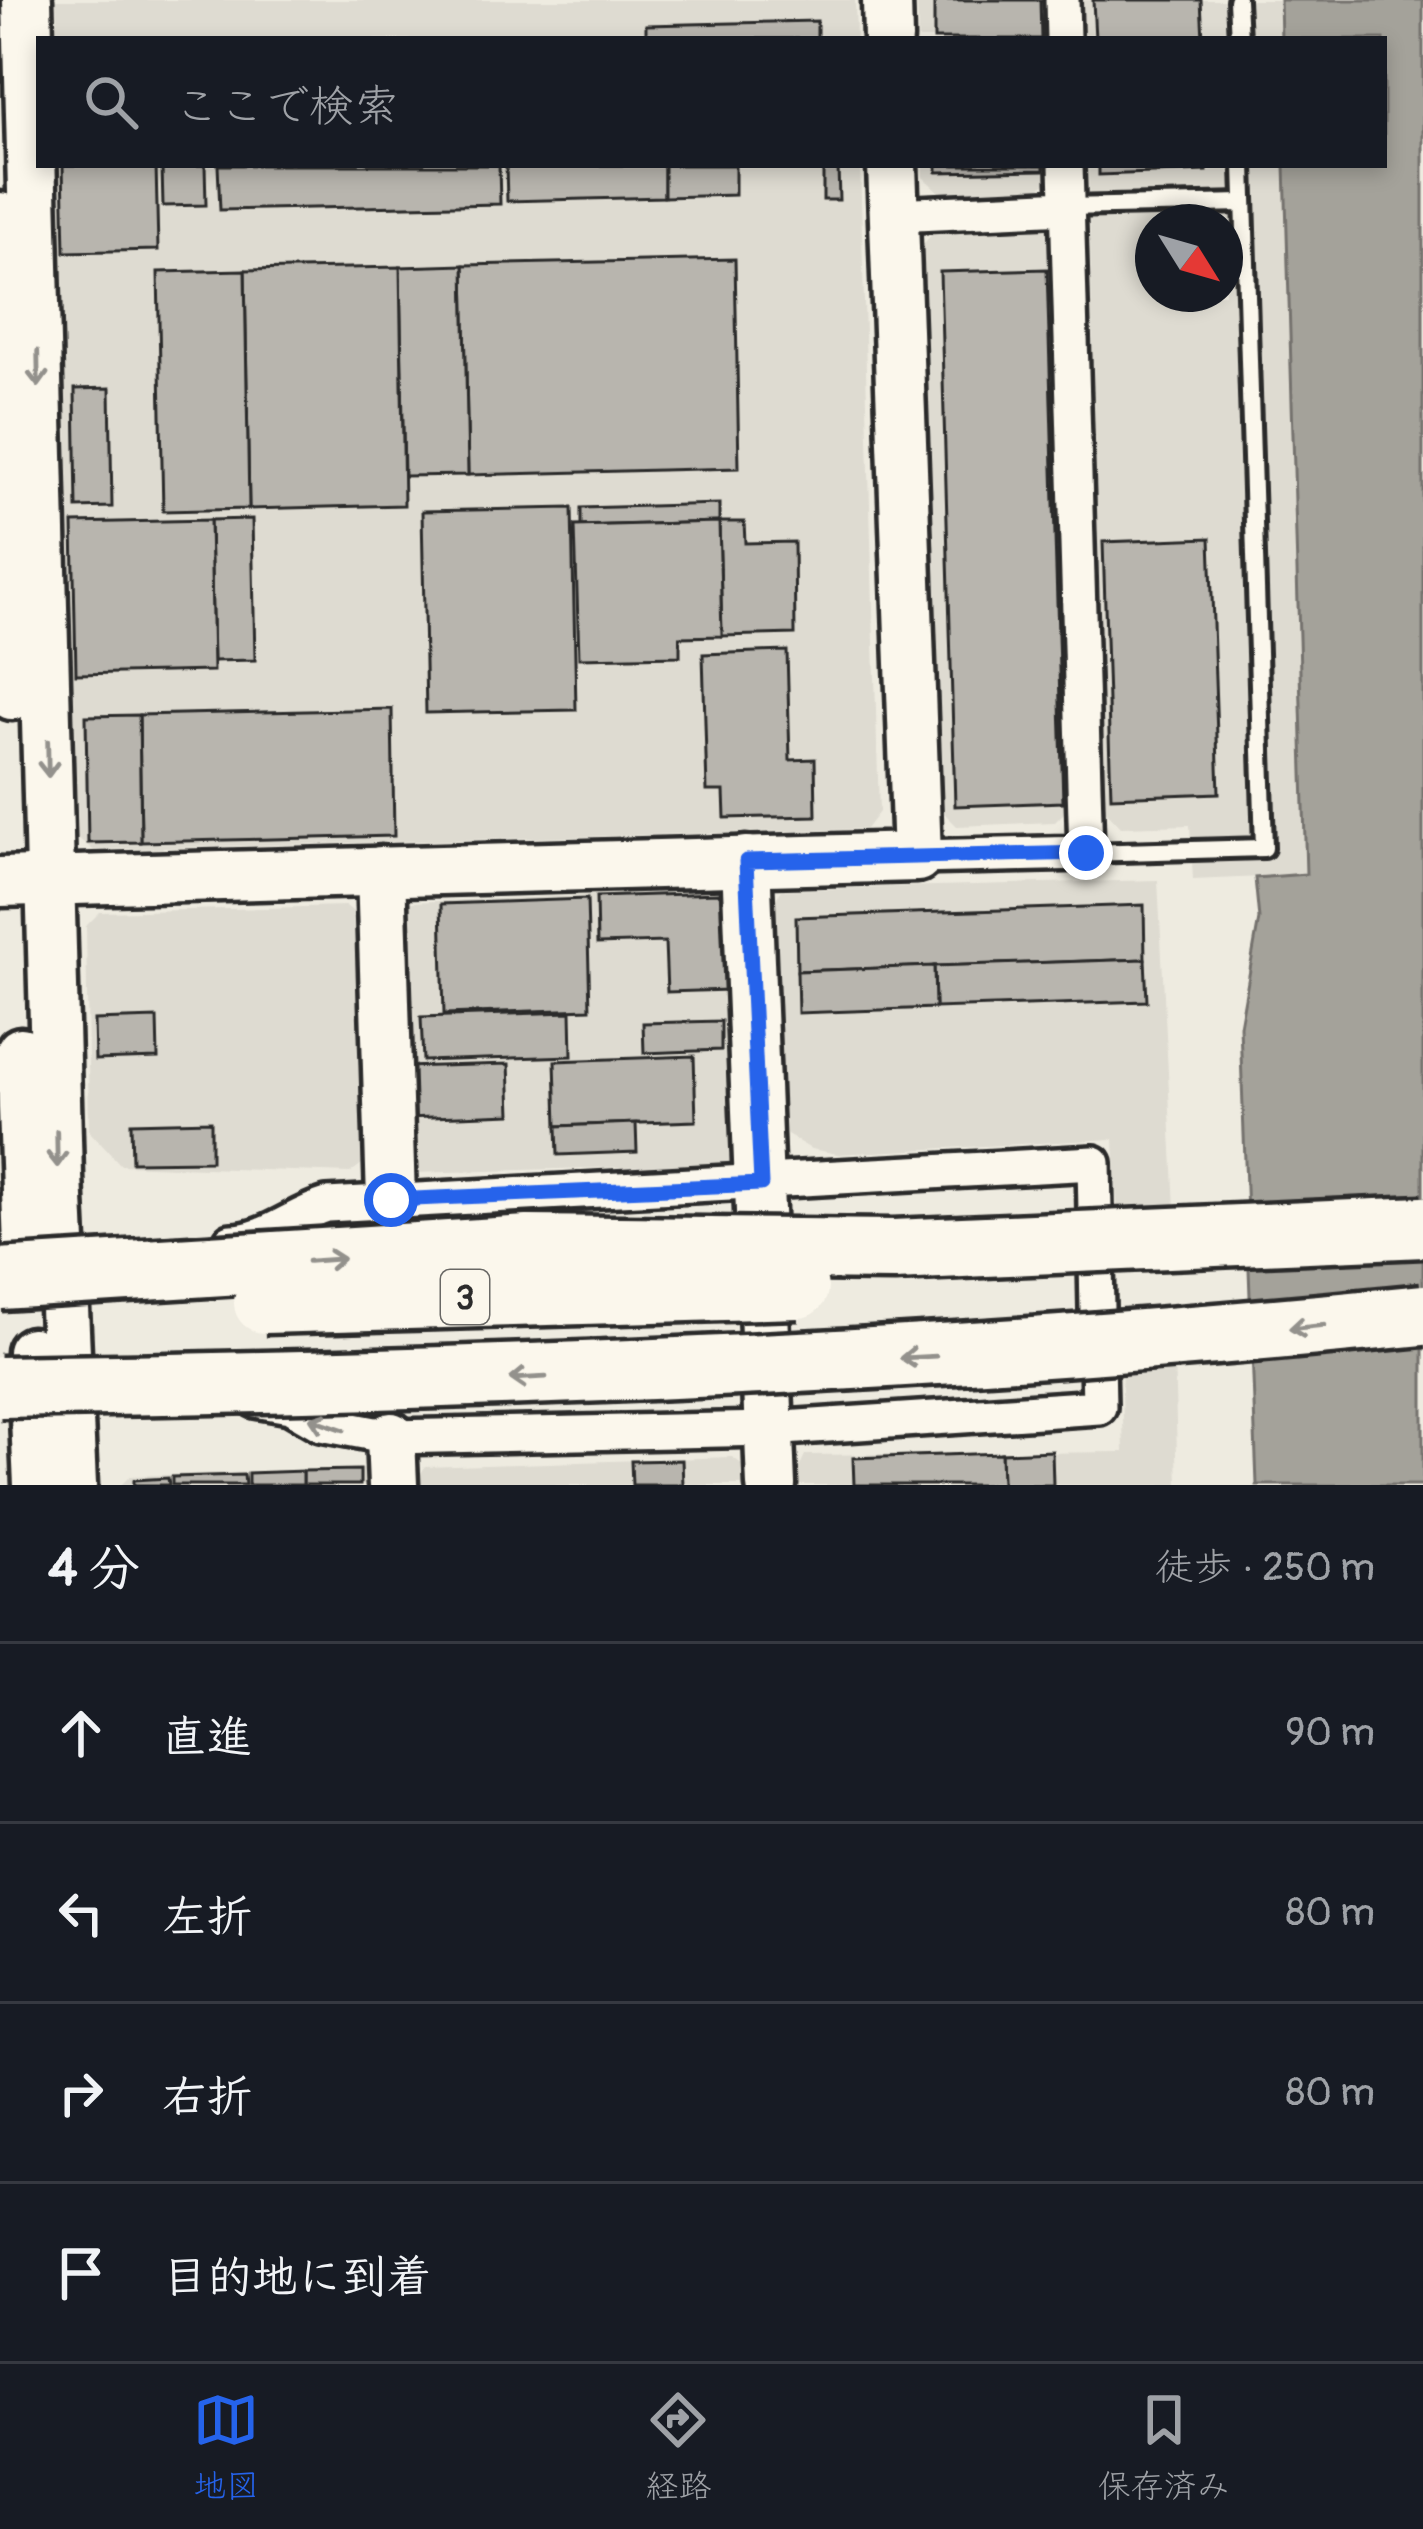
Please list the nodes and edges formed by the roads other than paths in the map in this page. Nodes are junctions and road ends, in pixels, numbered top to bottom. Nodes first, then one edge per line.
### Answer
1 (27, 0) edge
2 (886, 0) edge
3 (1062, 0) edge
4 (1238, 0) edge
5 (888, 36) edge
6 (1063, 36) edge
7 (1239, 36) edge
8 (892, 168) edge
9 (1066, 168) edge
10 (1243, 168) edge
11 (1244, 203) junction
12 (1067, 207) junction
13 (894, 214) junction
14 (9, 228) edge
15 (1086, 853) junction
16 (917, 856) junction
17 (746, 861) junction
18 (381, 872) junction
19 (23, 882) edge
20 (761, 1184) junction
21 (391, 1200) junction
22 (1423, 1227) edge
23 (1423, 1242) edge
24 (22, 1253) edge
25 (1423, 1264) edge
26 (930, 1284) junction
27 (0, 1311) edge
28 (1423, 1315) edge
29 (26, 1408) edge
30 (769, 1429) junction
31 (391, 1437) junction
32 (38, 1485) edge
33 (72, 1485) edge
34 (393, 1485) edge
35 (771, 1485) edge

1 - 14 street
2 - 5 street
3 - 6 street
4 - 7 lane
8 - 13 street
9 - 12 street
10 - 11 lane
11 - 12 lane
11 - 15 lane
12 - 13 street
12 - 15 street
13 - 16 street
14 - 19 street
15 - 16 street
16 - 17 street
17 - 18 street
17 - 20 street
18 - 19 street
18 - 21 street
19 - 24 street
20 - 21 street
20 - 30 street
20 - 30 street
21 - 24 street
24 -> 22 highway, bridge
23 - 26 highway, 3
24 - 29 street
25 - 26 highway, 3
26 - 27 highway, 3, bridge
28 -> 29 highway, bridge
31 -> 29 street
29 - 32 street
29 - 33 street
30 - 31 street
30 - 35 street
31 - 34 street

